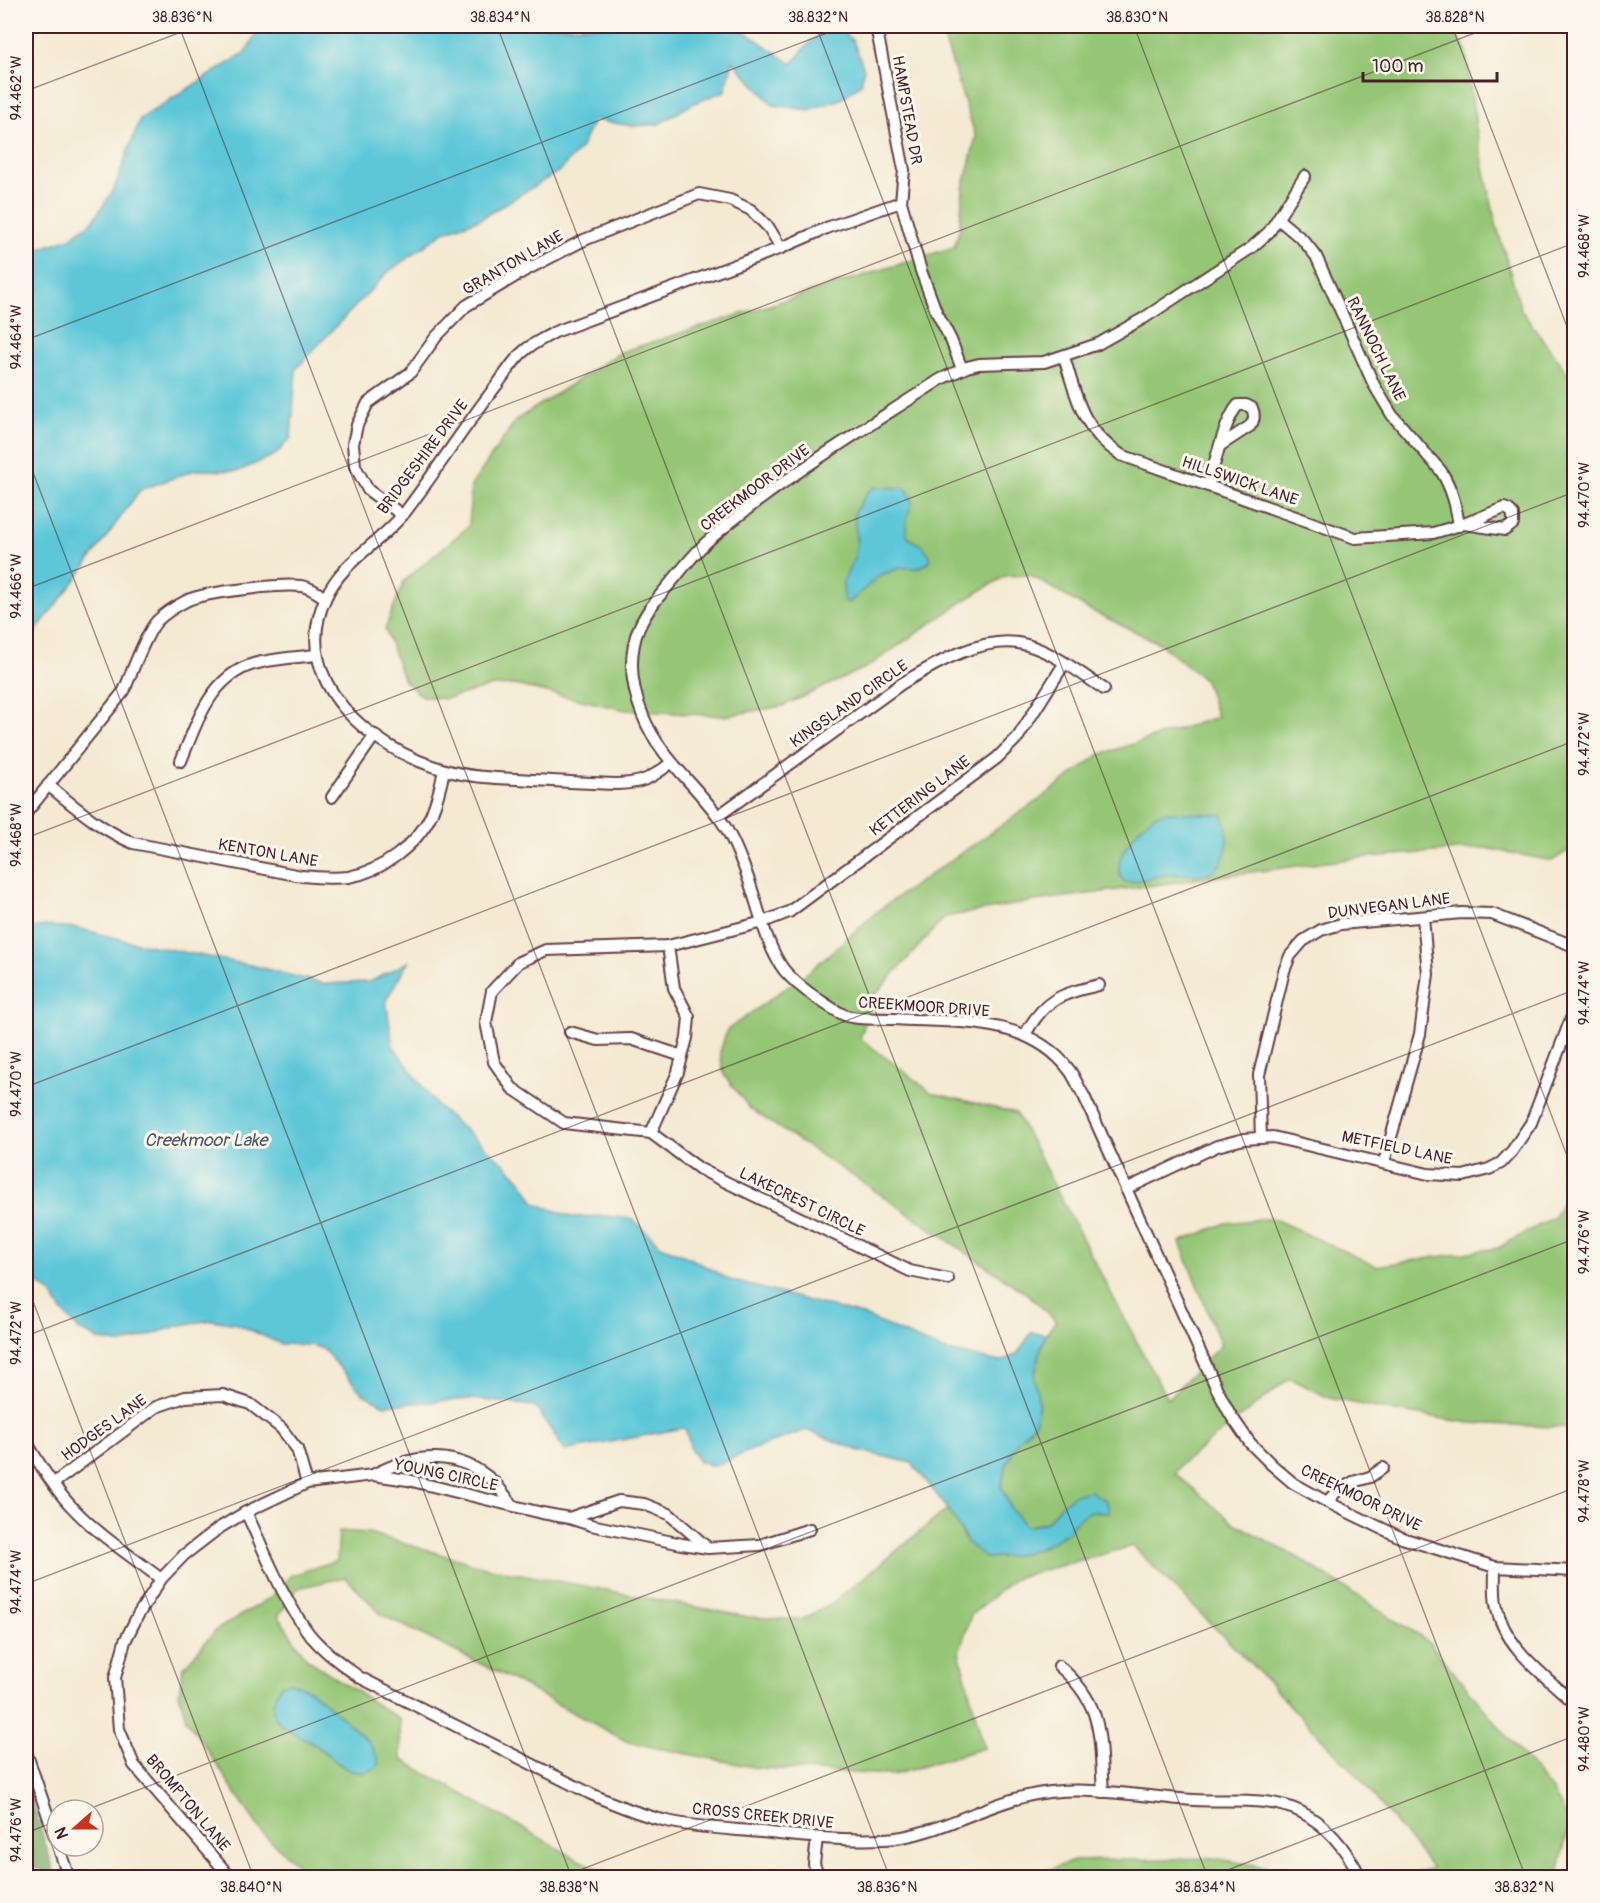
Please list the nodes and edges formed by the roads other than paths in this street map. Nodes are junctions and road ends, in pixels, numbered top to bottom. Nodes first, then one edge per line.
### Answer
1 (876, 26) edge
2 (1305, 176) dead end
3 (901, 201) junction
4 (1575, 216) edge
5 (1278, 219) junction
6 (1575, 230) edge
7 (781, 248) junction
8 (1064, 357) junction
9 (962, 369) junction
10 (1221, 444) dead end
11 (1208, 486) junction
12 (402, 515) junction
13 (1462, 525) joint
14 (326, 598) junction
15 (317, 655) junction
16 (1064, 664) junction
17 (1104, 688) dead end
18 (375, 735) junction
19 (181, 761) dead end
20 (671, 764) junction
21 (444, 770) junction
22 (48, 786) junction
23 (332, 797) dead end
24 (26, 813) edge
25 (718, 816) junction
26 (1423, 917) junction
27 (763, 922) junction
28 (668, 945) junction
29 (1575, 946) edge
30 (1099, 985) dead end
31 (1575, 1011) edge
32 (570, 1032) dead end
33 (1025, 1035) junction
34 (682, 1056) junction
35 (651, 1133) junction
36 (1261, 1138) junction
37 (1384, 1162) junction
38 (1126, 1189) junction
39 (948, 1279) dead end
40 (26, 1441) edge
41 (1383, 1468) dead end
42 (373, 1475) junction
43 (54, 1483) junction
44 (307, 1483) junction
45 (1327, 1502) junction
46 (513, 1505) junction
47 (246, 1512) junction
48 (569, 1518) junction
49 (810, 1528) dead end
50 (708, 1548) junction
51 (1495, 1567) junction
52 (1575, 1571) edge
53 (161, 1579) junction
54 (1059, 1666) dead end
55 (1575, 1703) edge
56 (26, 1752) edge
57 (1103, 1792) junction
58 (45, 1807) edge
59 (817, 1838) junction
60 (63, 1858) edge
61 (69, 1878) edge
62 (231, 1878) edge
63 (819, 1878) edge
64 (1361, 1878) edge

1 - 3 street, HAMPSTEAD DR
2 - 5 street, CREEKMOOR DRIVE
3 - 7 street, BRIDGESHIRE DRIVE
3 - 9 street, HAMPSTEAD DR
4 - 6 street
5 - 8 street, CREEKMOOR DRIVE
5 - 13 street, RANNOCH LANE
7 - 12 street, BRIDGESHIRE DRIVE
7 - 12 street, GRANTON LANE
8 - 9 street, CREEKMOOR DRIVE
8 - 11 street, HILLSWICK LANE
9 - 20 street, CREEKMOOR DRIVE
10 - 11 street
11 - 13 street, HILLSWICK LANE
12 - 14 street, BRIDGESHIRE DRIVE
14 - 15 street, BRIDGESHIRE DRIVE
14 - 22 street
15 - 18 street, BRIDGESHIRE DRIVE
15 - 19 street
16 - 17 street, KINGSLAND CIRCLE
16 - 25 street, KINGSLAND CIRCLE
16 - 27 street, KETTERING LANE
18 - 21 street, BRIDGESHIRE DRIVE
18 - 23 street
20 - 21 street, BRIDGESHIRE DRIVE
20 - 25 street, CREEKMOOR DRIVE
21 - 22 street, KENTON LANE
22 - 24 street
25 - 27 street, CREEKMOOR DRIVE
26 - 29 street, DUNVEGAN LANE
26 - 36 street, DUNVEGAN LANE
26 - 37 street
27 - 28 street, LAKECREST CIRCLE
27 - 33 street, CREEKMOOR DRIVE
28 - 34 street
28 - 35 street, LAKECREST CIRCLE
30 - 33 street
31 - 37 street, METFIELD LANE
32 - 34 street
33 - 38 street, CREEKMOOR DRIVE
34 - 35 street
35 - 39 street, LAKECREST CIRCLE
36 - 37 street, METFIELD LANE
36 - 38 street, METFIELD LANE
38 - 45 street, CREEKMOOR DRIVE
40 - 43 street
41 - 45 street
42 - 44 street, YOUNG CIRCLE
42 - 46 street, YOUNG CIRCLE
42 - 46 street, YOUNG CIRCLE
43 - 44 street, HODGES LANE
43 - 53 street
44 - 47 street, YOUNG CIRCLE
45 - 51 street, CREEKMOOR DRIVE
46 - 48 street, YOUNG CIRCLE
47 - 53 street, BROMPTON LANE
47 - 59 street, CROSS CREEK DRIVE
48 - 50 street, YOUNG CIRCLE
48 - 50 street
49 - 50 street, YOUNG CIRCLE
51 - 52 street, CREEKMOOR DRIVE
51 - 55 street
53 - 62 street, BROMPTON LANE
54 - 57 street
56 - 58 street
57 - 59 street, CROSS CREEK DRIVE
57 - 64 street, CROSS CREEK DRIVE
59 - 63 street
60 - 61 street

